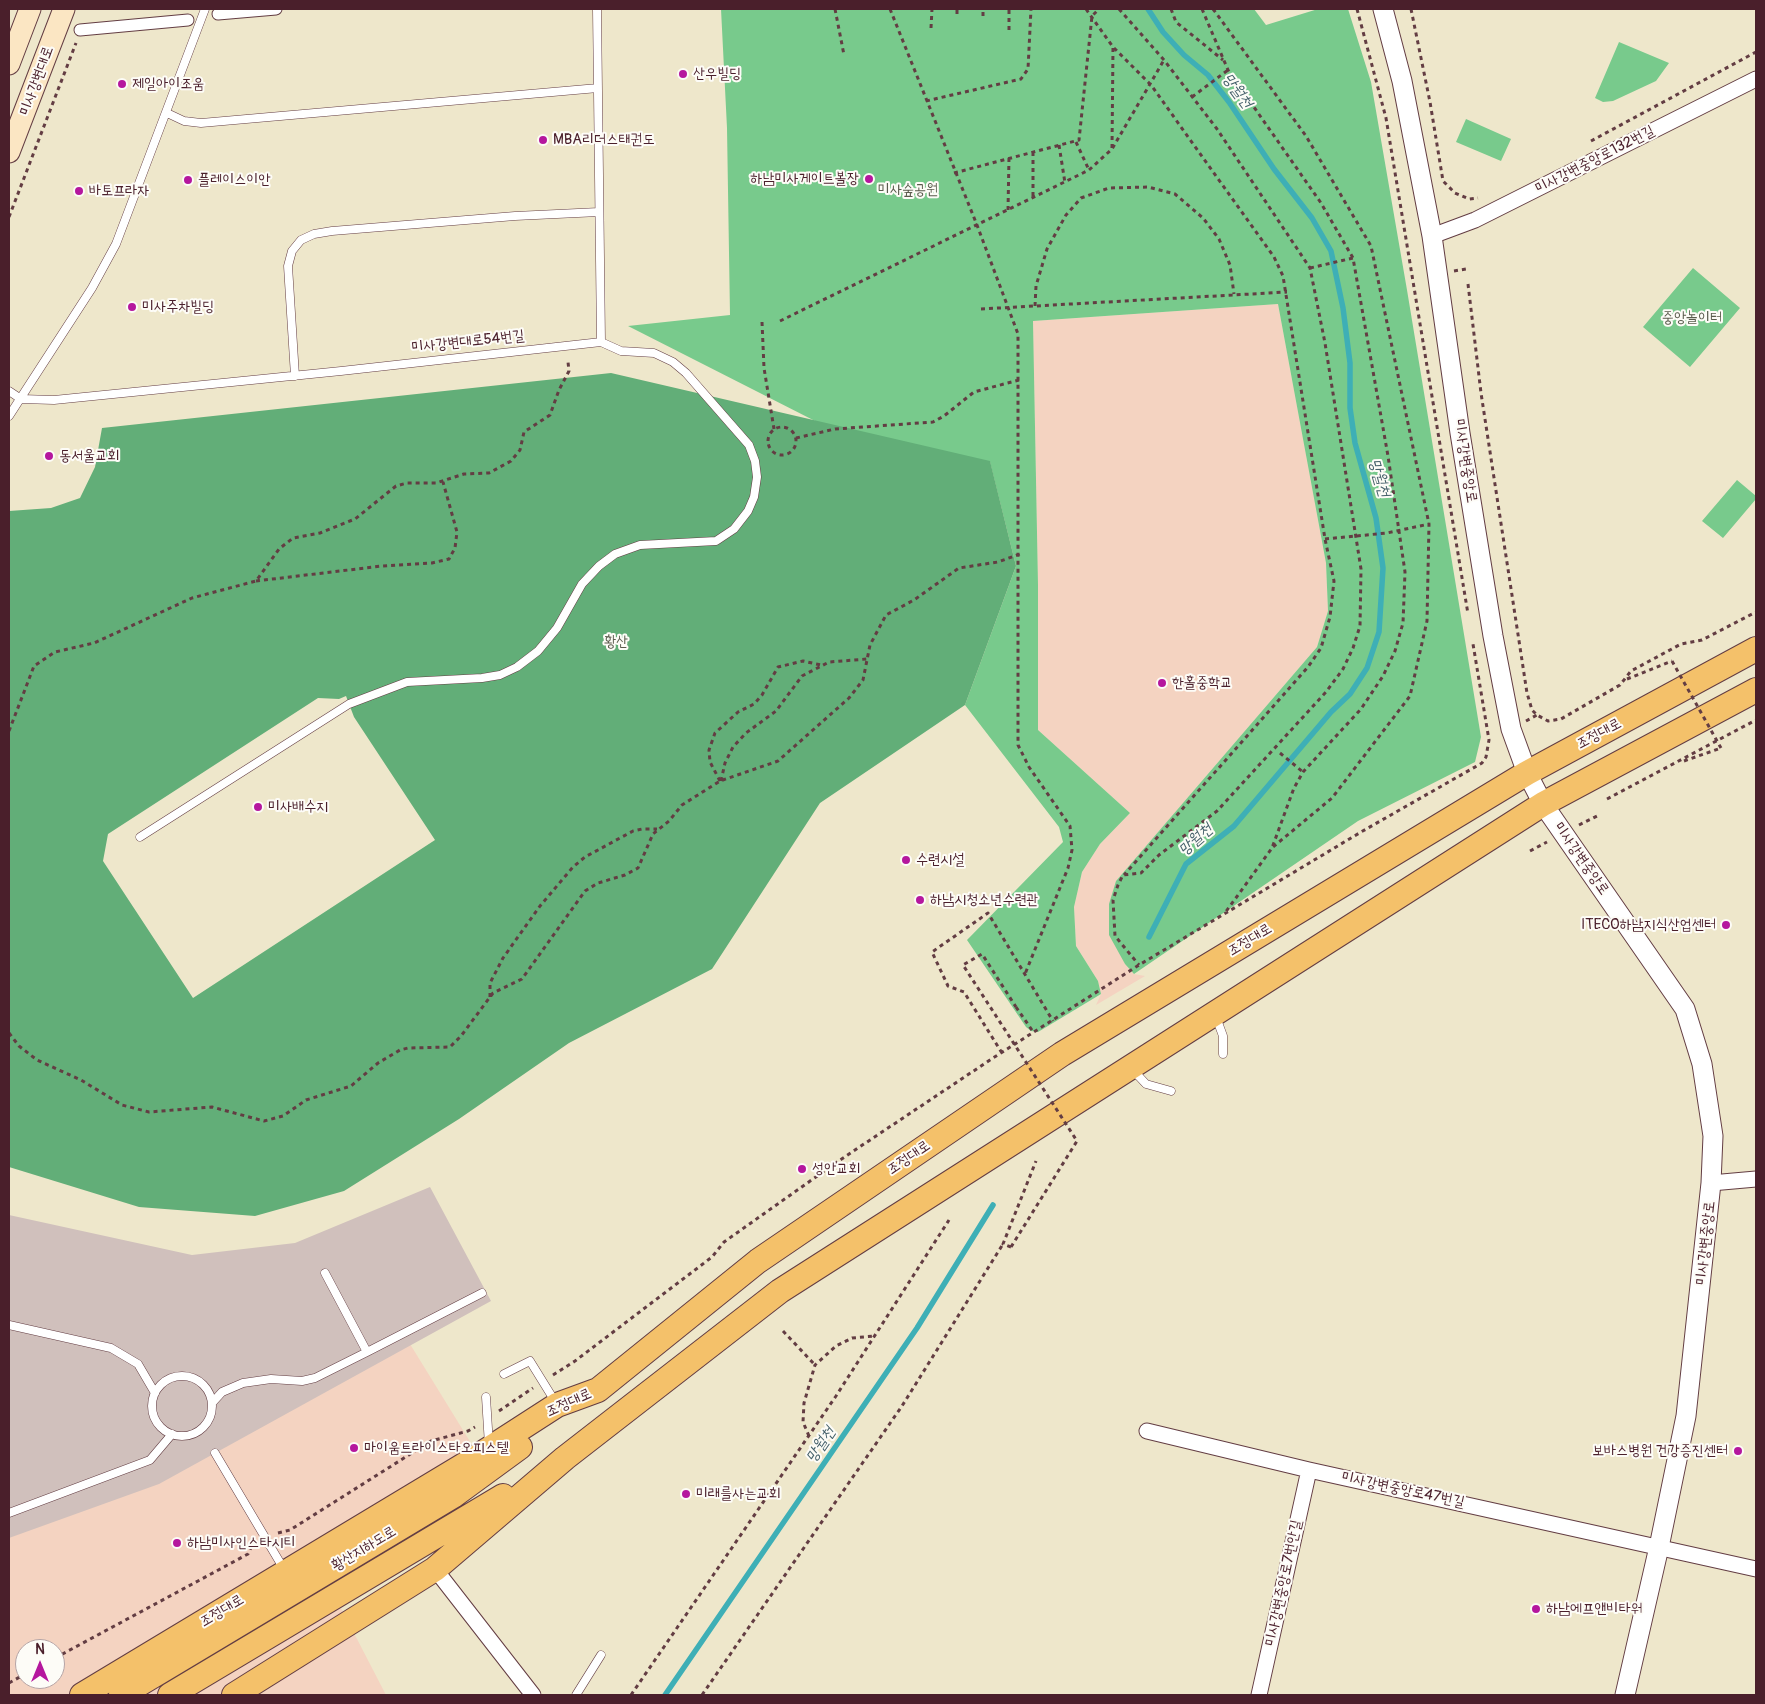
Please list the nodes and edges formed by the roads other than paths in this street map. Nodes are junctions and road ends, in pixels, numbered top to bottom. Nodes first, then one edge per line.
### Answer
1 (30, 9) edge
2 (64, 9) edge
3 (205, 9) edge
4 (276, 9) edge
5 (597, 9) edge
6 (1383, 9) edge
7 (218, 14) dead end
8 (188, 20) dead end
9 (80, 30) road end
10 (9, 64) edge
11 (1756, 79) edge
12 (598, 88) junction
13 (167, 113) junction
14 (9, 152) edge
15 (599, 212) junction
16 (1432, 236) junction
17 (601, 342) junction
18 (295, 376) junction
19 (9, 391) edge
20 (21, 399) junction
21 (9, 416) edge
22 (1756, 649) edge
23 (1756, 690) edge
24 (1527, 773) junction
25 (1543, 804) junction
26 (140, 837) dead end
27 (1215, 1013) junction
28 (1223, 1054) dead end
29 (1130, 1067) junction
30 (1171, 1090) dead end
31 (1756, 1179) edge
32 (1711, 1182) junction
33 (325, 1273) dead end
34 (482, 1292) dead end
35 (9, 1324) edge
36 (367, 1352) junction
37 (504, 1374) dead end
38 (598, 1390) junction
39 (155, 1393) junction
40 (486, 1397) dead end
41 (212, 1404) junction
42 (557, 1405) junction
43 (1147, 1431) dead end
44 (172, 1434) junction
45 (489, 1450) junction
46 (216, 1453) dead end
47 (565, 1458) junction
48 (1308, 1470) junction
49 (9, 1513) edge
50 (1659, 1547) junction
51 (435, 1569) junction
52 (1756, 1569) edge
53 (286, 1573) junction
54 (601, 1655) dead end
55 (89, 1691) edge
56 (73, 1695) edge
57 (122, 1695) edge
58 (170, 1695) edge
59 (234, 1695) edge
60 (533, 1695) edge
61 (576, 1695) edge
62 (1259, 1695) edge
63 (1625, 1695) edge

1 - 10 main road
2 - 14 main road, 미사강변대로
3 - 13 lane
4 - 7 street
5 - 12 lane
6 - 16 street, 미사강변중앙로
8 - 9 street
11 - 16 street, 미사강변중앙로132번길
12 - 13 lane
12 - 15 lane
13 - 20 lane
15 - 17 lane
15 - 18 lane
16 - 24 street, 미사강변중앙로
17 - 18 lane, 미사강변대로54번길
17 - 26 lane
18 - 20 lane, 미사강변대로54번길
19 - 20 lane
20 - 21 lane
22 - 24 main road, 조정대로
23 - 25 main road
24 - 25 street, 미사강변중앙로
24 - 38 main road, 조정대로
25 - 27 main road
25 - 32 street, 미사강변중앙로
27 - 28 lane
27 - 29 main road
29 - 30 lane
29 - 47 main road
31 - 32 street
32 - 50 street, 미사강변중앙로
33 - 36 lane
34 - 36 lane
35 - 39 lane
36 - 41 lane
37 - 42 lane
38 - 42 main road, 조정대로
38 - 57 main road, 황산지하도로
39 - 41 lane
39 - 44 lane
40 - 45 lane
41 - 44 lane
42 - 45 main road, 조정대로
43 - 48 street, 미사강변중앙로47번길
44 - 49 lane
45 - 53 main road, 조정대로
46 - 53 lane
47 - 51 main road
47 - 58 main road, 황산지하도로
48 - 50 street, 미사강변중앙로47번길
48 - 62 street, 미사강변중앙로7번안길
50 - 52 street, 미사강변중앙로47번길
50 - 63 street, 미사강변중앙로
51 - 59 main road
51 - 60 street
53 - 55 main road, 조정대로
54 - 61 lane
55 - 56 main road

